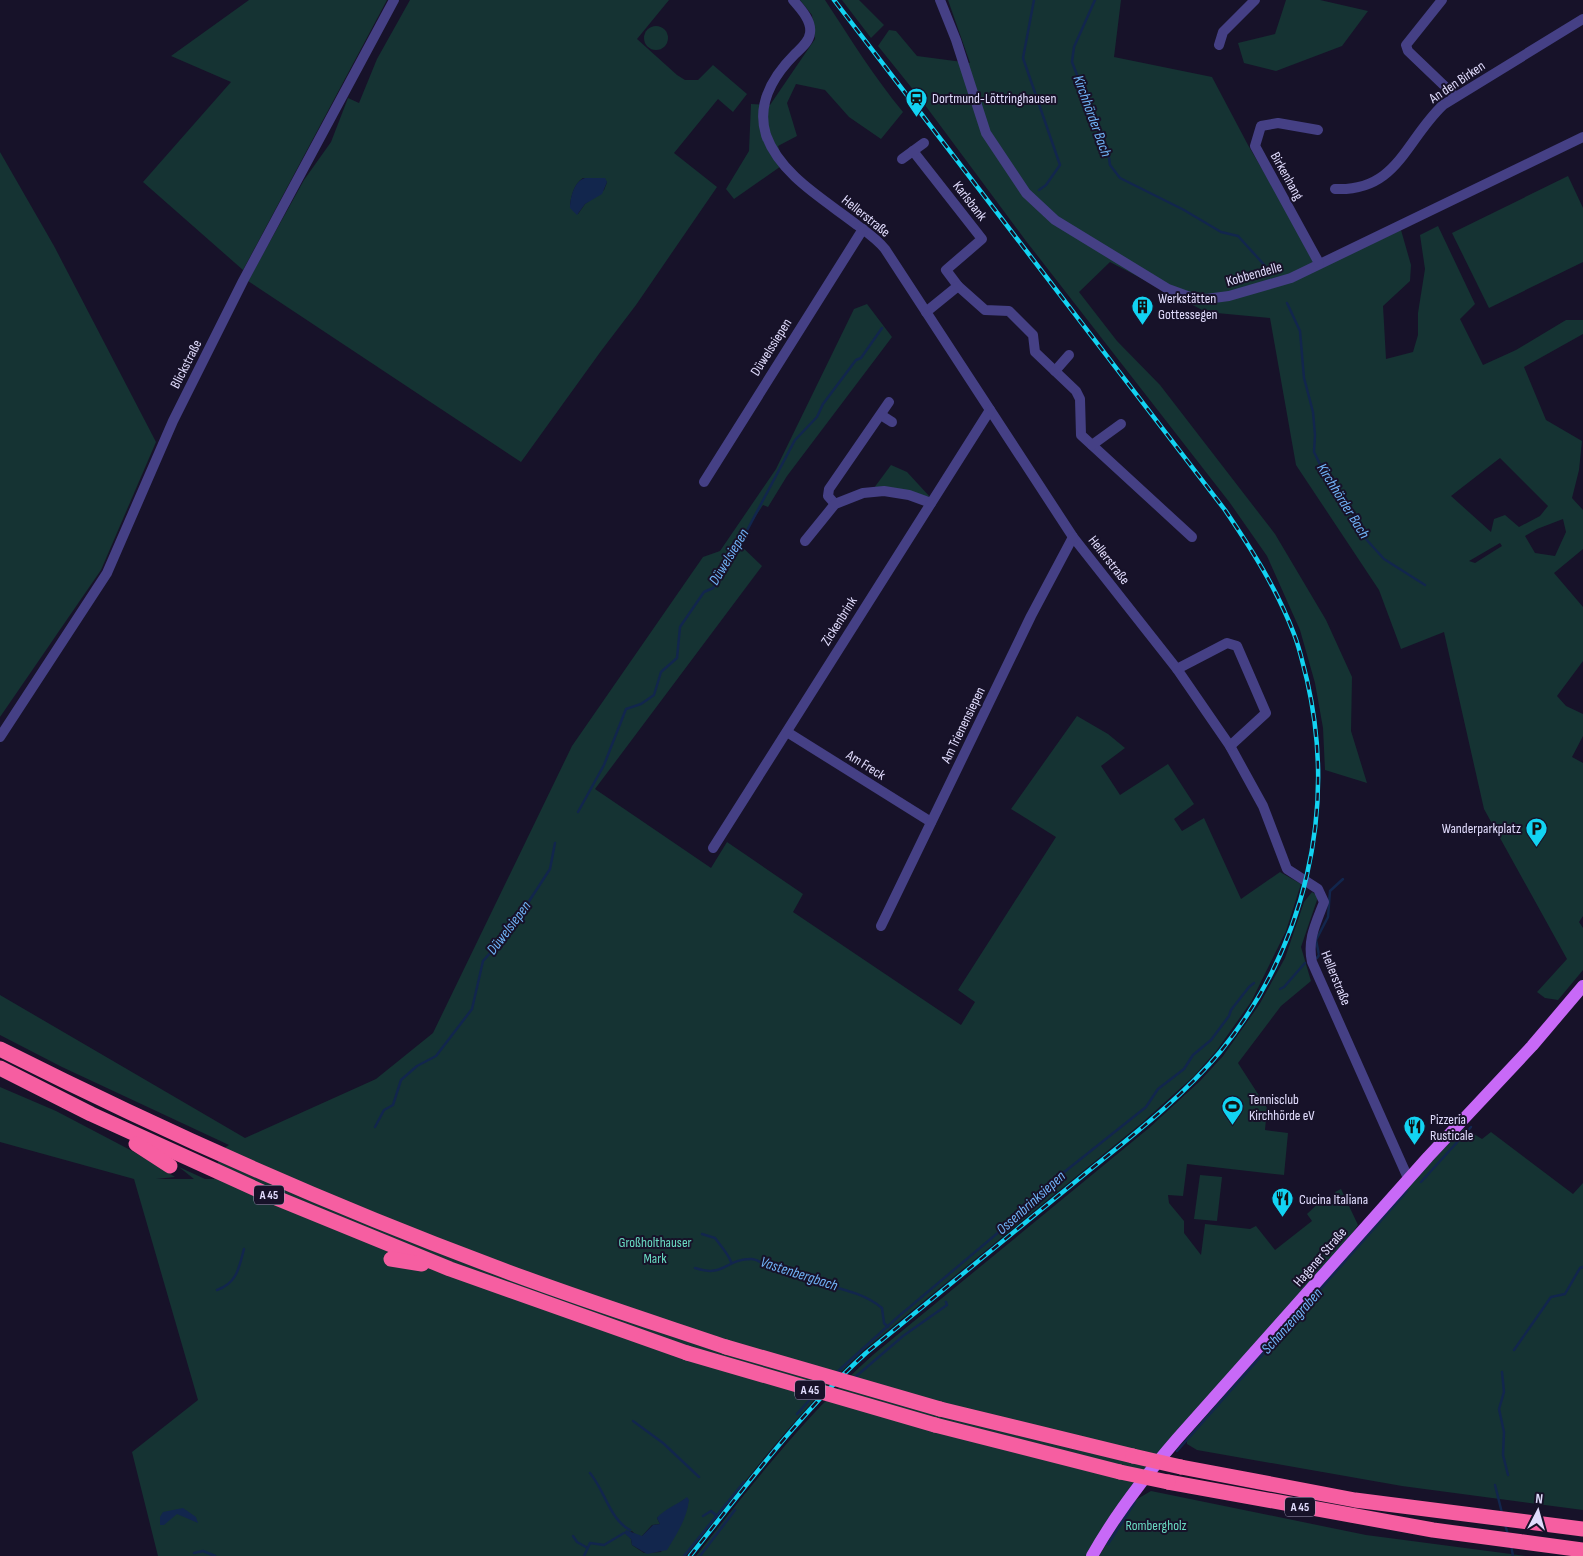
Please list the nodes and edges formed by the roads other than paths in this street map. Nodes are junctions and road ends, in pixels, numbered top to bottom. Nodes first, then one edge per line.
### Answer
1 (394, 0) edge
2 (793, 0) edge
3 (940, 0) edge
4 (1255, 0) edge
5 (1442, 0) edge
6 (1583, 19) edge
7 (1219, 45) dead end
8 (1455, 96) junction
9 (1318, 130) dead end
10 (1583, 137) edge
11 (924, 142) dead end
12 (913, 151) junction
13 (902, 159) dead end
14 (1335, 189) dead end
15 (863, 230) junction
16 (1319, 264) junction
17 (958, 286) junction
18 (926, 312) junction
19 (1069, 355) dead end
20 (1055, 370) junction
21 (889, 402) dead end
22 (990, 410) junction
23 (881, 415) junction
24 (892, 422) dead end
25 (1121, 424) dead end
26 (1092, 445) junction
27 (704, 482) dead end
28 (932, 503) junction
29 (835, 504) junction
30 (1192, 536) dead end
31 (1074, 537) junction
32 (804, 541) dead end
33 (1177, 670) junction
34 (787, 732) junction
35 (0, 737) edge
36 (1230, 746) junction
37 (931, 822) junction
38 (713, 848) dead end
39 (881, 926) dead end
40 (1583, 986) edge
41 (0, 1049) edge
42 (0, 1068) edge
43 (91, 1114) junction
44 (164, 1128) junction
45 (219, 1144) dead end
46 (170, 1166) dead end
47 (1408, 1178) junction
48 (467, 1247) dead end
49 (391, 1259) dead end
50 (497, 1268) junction
51 (450, 1269) junction
52 (1576, 1528) edge
53 (1583, 1550) edge
54 (1092, 1556) edge

1 - 35 street, Blickstraße
2 - 15 street, Hellerstraße
3 - 16 street, Kobbendelle
4 - 7 street
5 - 8 street
6 - 8 street, An den Birken
8 - 14 street, An den Birken
9 - 16 street, Birkenhang
10 - 16 street, Kobbendelle
11 - 12 street
12 - 13 street
12 - 17 street, Karlsbank
15 - 18 street, Hellerstraße
15 - 27 street, Düwelssiepen
17 - 18 street
17 - 20 street, Karlsbank
18 - 22 street, Hellerstraße
19 - 20 street
20 - 26 street, Karlsbank
21 - 23 street
22 - 28 street, Zickenbrink
22 - 31 street, Hellerstraße
23 - 24 street
23 - 29 street
25 - 26 street
26 - 30 street, Karlsbank
28 - 29 street
28 - 34 street, Zickenbrink
29 - 32 street
31 - 33 street, Hellerstraße
31 - 37 street, Am Trienensiepen
33 - 36 street, Hellerstraße
33 - 36 street
34 - 37 street, Am Freck
34 - 38 street, Zickenbrink
36 - 47 street, Hellerstraße
37 - 39 street, Am Trienensiepen
40 - 47 main road, Hagener Straße
41 - 44 highway, A 45
42 - 43 highway, A 45
43 - 46 highway
43 - 51 highway, A 45
44 - 45 highway
44 - 50 highway, A 45
47 - 54 main road, Hagener Straße
48 - 50 highway
49 - 51 highway
50 - 52 highway, A 45, bridge
51 - 53 highway, A 45, bridge

